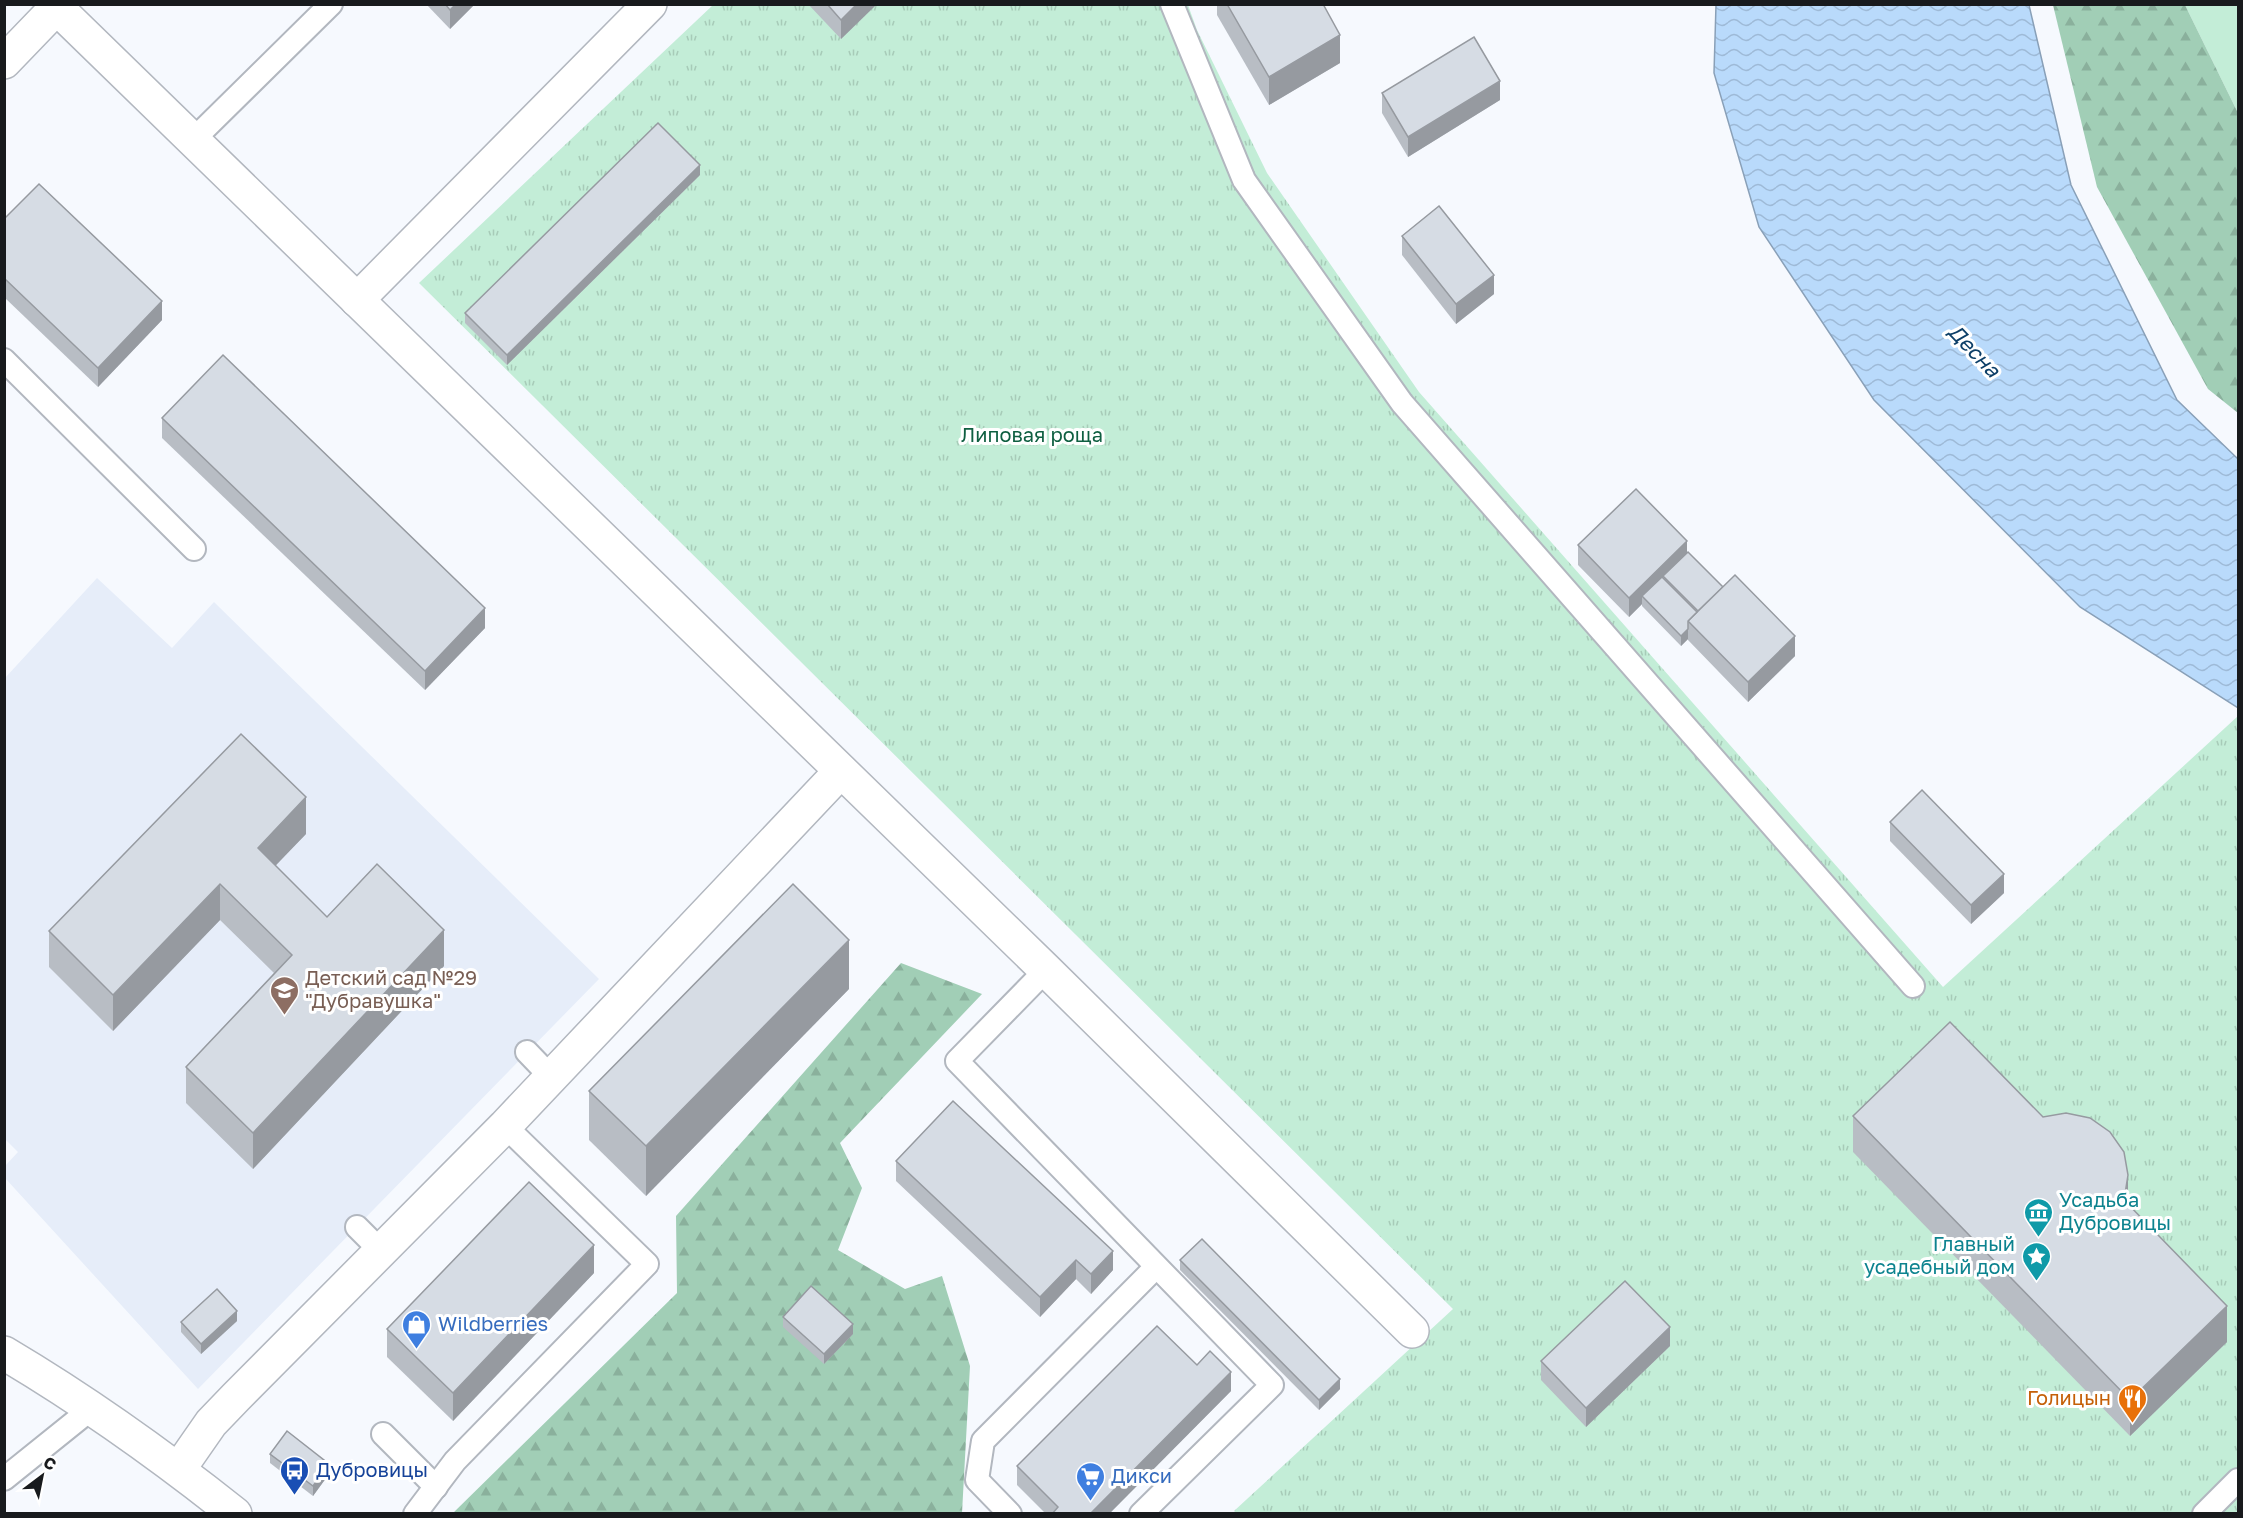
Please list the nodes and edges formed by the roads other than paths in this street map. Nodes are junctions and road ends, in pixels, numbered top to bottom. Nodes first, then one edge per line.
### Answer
1 (331, 4) edge
2 (650, 4) edge
3 (1172, 4) edge
4 (55, 6) edge
5 (4, 62) edge
6 (192, 141) junction
7 (357, 300) junction
8 (4, 360) edge
9 (194, 549) dead end
10 (841, 771) junction
11 (1046, 970) junction
12 (1912, 986) dead end
13 (527, 1052) dead end
14 (551, 1077) junction
15 (505, 1126) junction
16 (357, 1227) dead end
17 (381, 1251) junction
18 (1156, 1267) junction
19 (1412, 1331) dead end
20 (4, 1353) edge
21 (91, 1409) junction
22 (383, 1434) dead end
23 (179, 1469) junction
24 (4, 1479) edge
25 (2238, 1480) edge
26 (436, 1487) junction
27 (235, 1514) edge
28 (415, 1514) edge
29 (1010, 1514) edge
30 (1141, 1514) edge
31 (2204, 1514) edge

1 - 6 lane
2 - 7 street
3 - 12 lane
4 - 5 street
4 - 6 street
6 - 7 street
7 - 10 street
8 - 9 lane
10 - 11 street
10 - 14 street
11 - 18 lane
11 - 19 street
13 - 14 lane
14 - 15 street
15 - 17 street
15 - 26 lane
16 - 17 lane
17 - 23 street
18 - 29 lane
18 - 30 lane
20 - 21 street
21 - 23 street
21 - 24 lane
22 - 26 lane
23 - 27 street
25 - 31 lane
26 - 28 lane

